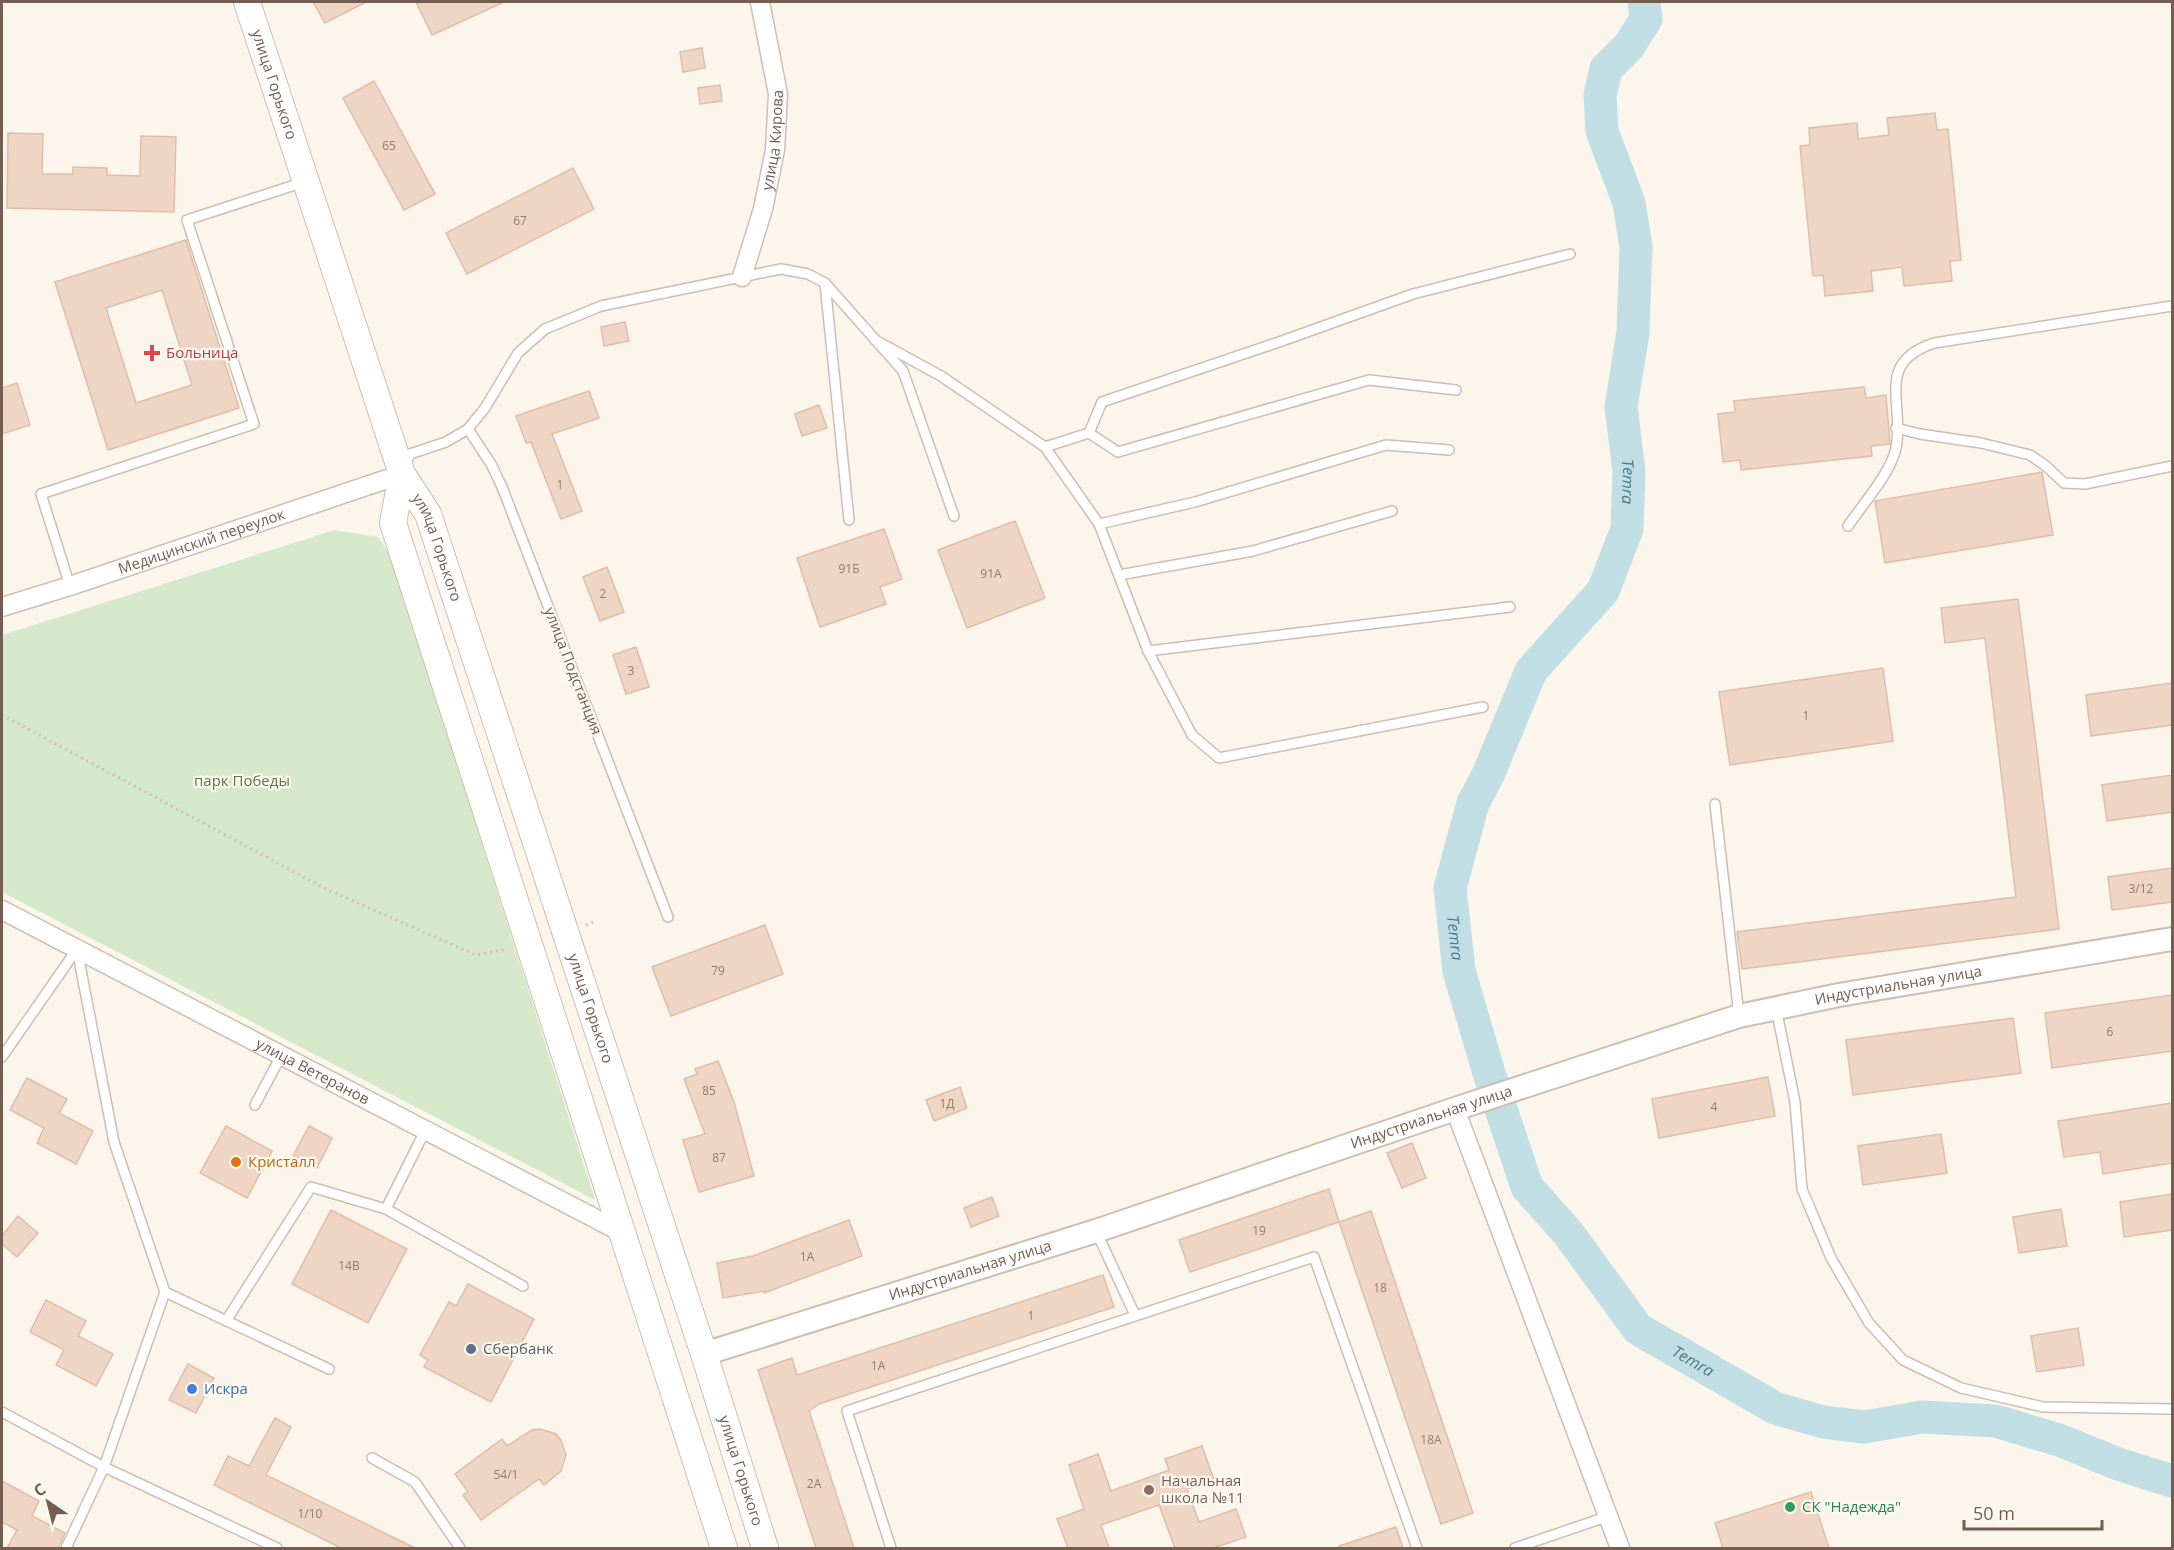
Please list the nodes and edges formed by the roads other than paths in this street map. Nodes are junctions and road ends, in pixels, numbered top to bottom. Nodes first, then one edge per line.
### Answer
1 (247, 2) edge
2 (760, 2) edge
3 (306, 181) junction
4 (1570, 254) dead end
5 (742, 277) junction
6 (825, 284) junction
7 (2172, 306) edge
8 (875, 340) junction
9 (1456, 390) dead end
10 (1896, 428) junction
11 (468, 429) junction
12 (1089, 433) junction
13 (1045, 447) junction
14 (1449, 450) dead end
15 (2172, 466) edge
16 (402, 474) junction
17 (1392, 511) dead end
18 (954, 516) dead end
19 (849, 519) dead end
20 (1099, 524) junction
21 (1848, 526) dead end
22 (1119, 575) junction
23 (70, 586) junction
24 (2, 607) edge
25 (1510, 607) dead end
26 (1148, 651) junction
27 (1483, 707) dead end
28 (1714, 804) dead end
29 (2, 910) edge
30 (668, 917) dead end
31 (2172, 939) edge
32 (77, 949) junction
33 (1776, 1008) junction
34 (1738, 1016) junction
35 (281, 1056) junction
36 (2, 1057) edge
37 (255, 1105) dead end
38 (1455, 1109) junction
39 (425, 1131) junction
40 (386, 1209) junction
41 (1096, 1232) junction
42 (623, 1233) junction
43 (523, 1286) dead end
44 (165, 1292) junction
45 (1135, 1316) junction
46 (226, 1321) junction
47 (704, 1354) junction
48 (666, 1366) junction
49 (329, 1370) dead end
50 (2172, 1409) edge
51 (2, 1412) edge
52 (372, 1458) dead end
53 (104, 1467) junction
54 (1609, 1516) junction
55 (66, 1548) edge
56 (277, 1548) edge
57 (460, 1548) edge
58 (724, 1548) edge
59 (765, 1548) edge
60 (891, 1548) edge
61 (1418, 1548) edge
62 (1515, 1548) edge
63 (1620, 1548) edge

1 - 3 main road, улица Горького
2 - 5 street, улица Кирова
3 - 16 main road, улица Горького
3 - 23 lane
4 - 12 lane
5 - 6 lane
5 - 11 lane
6 - 8 lane
6 - 19 lane
7 - 10 lane
8 - 13 lane
8 - 18 lane
9 - 12 lane
10 - 15 lane
10 - 21 lane
11 - 16 lane
11 - 30 lane, улица Подстанция
12 - 13 lane
13 - 20 lane
14 - 20 lane
16 - 23 street, Медицинский переулок
16 - 42 main road, улица Горького
16 - 47 main road, улица Горького
17 - 22 lane
20 - 22 lane
22 - 26 lane
23 - 24 street, Медицинский переулок
25 - 26 lane
26 - 27 lane
28 - 34 lane
29 - 32 street, улица Ветеранов
31 - 33 street, Индустриальная улица
32 - 35 street, улица Ветеранов
32 - 36 lane
32 - 44 lane
33 - 34 street, Индустриальная улица
33 - 50 lane
34 - 38 street, Индустриальная улица
35 - 37 lane
35 - 39 street, улица Ветеранов
38 - 41 street, Индустриальная улица
38 - 54 street
39 - 40 lane
39 - 42 street, улица Ветеранов
40 - 43 lane
40 - 46 lane
41 - 45 lane
41 - 47 street, Индустриальная улица
42 - 48 main road, улица Горького
44 - 46 lane
44 - 53 lane
45 - 60 lane
45 - 61 lane
46 - 49 lane
47 - 48 main road
47 - 59 main road, улица Горького
48 - 58 main road, улица Горького
51 - 53 lane
52 - 57 lane
53 - 55 lane
53 - 56 lane
54 - 62 lane
54 - 63 street

